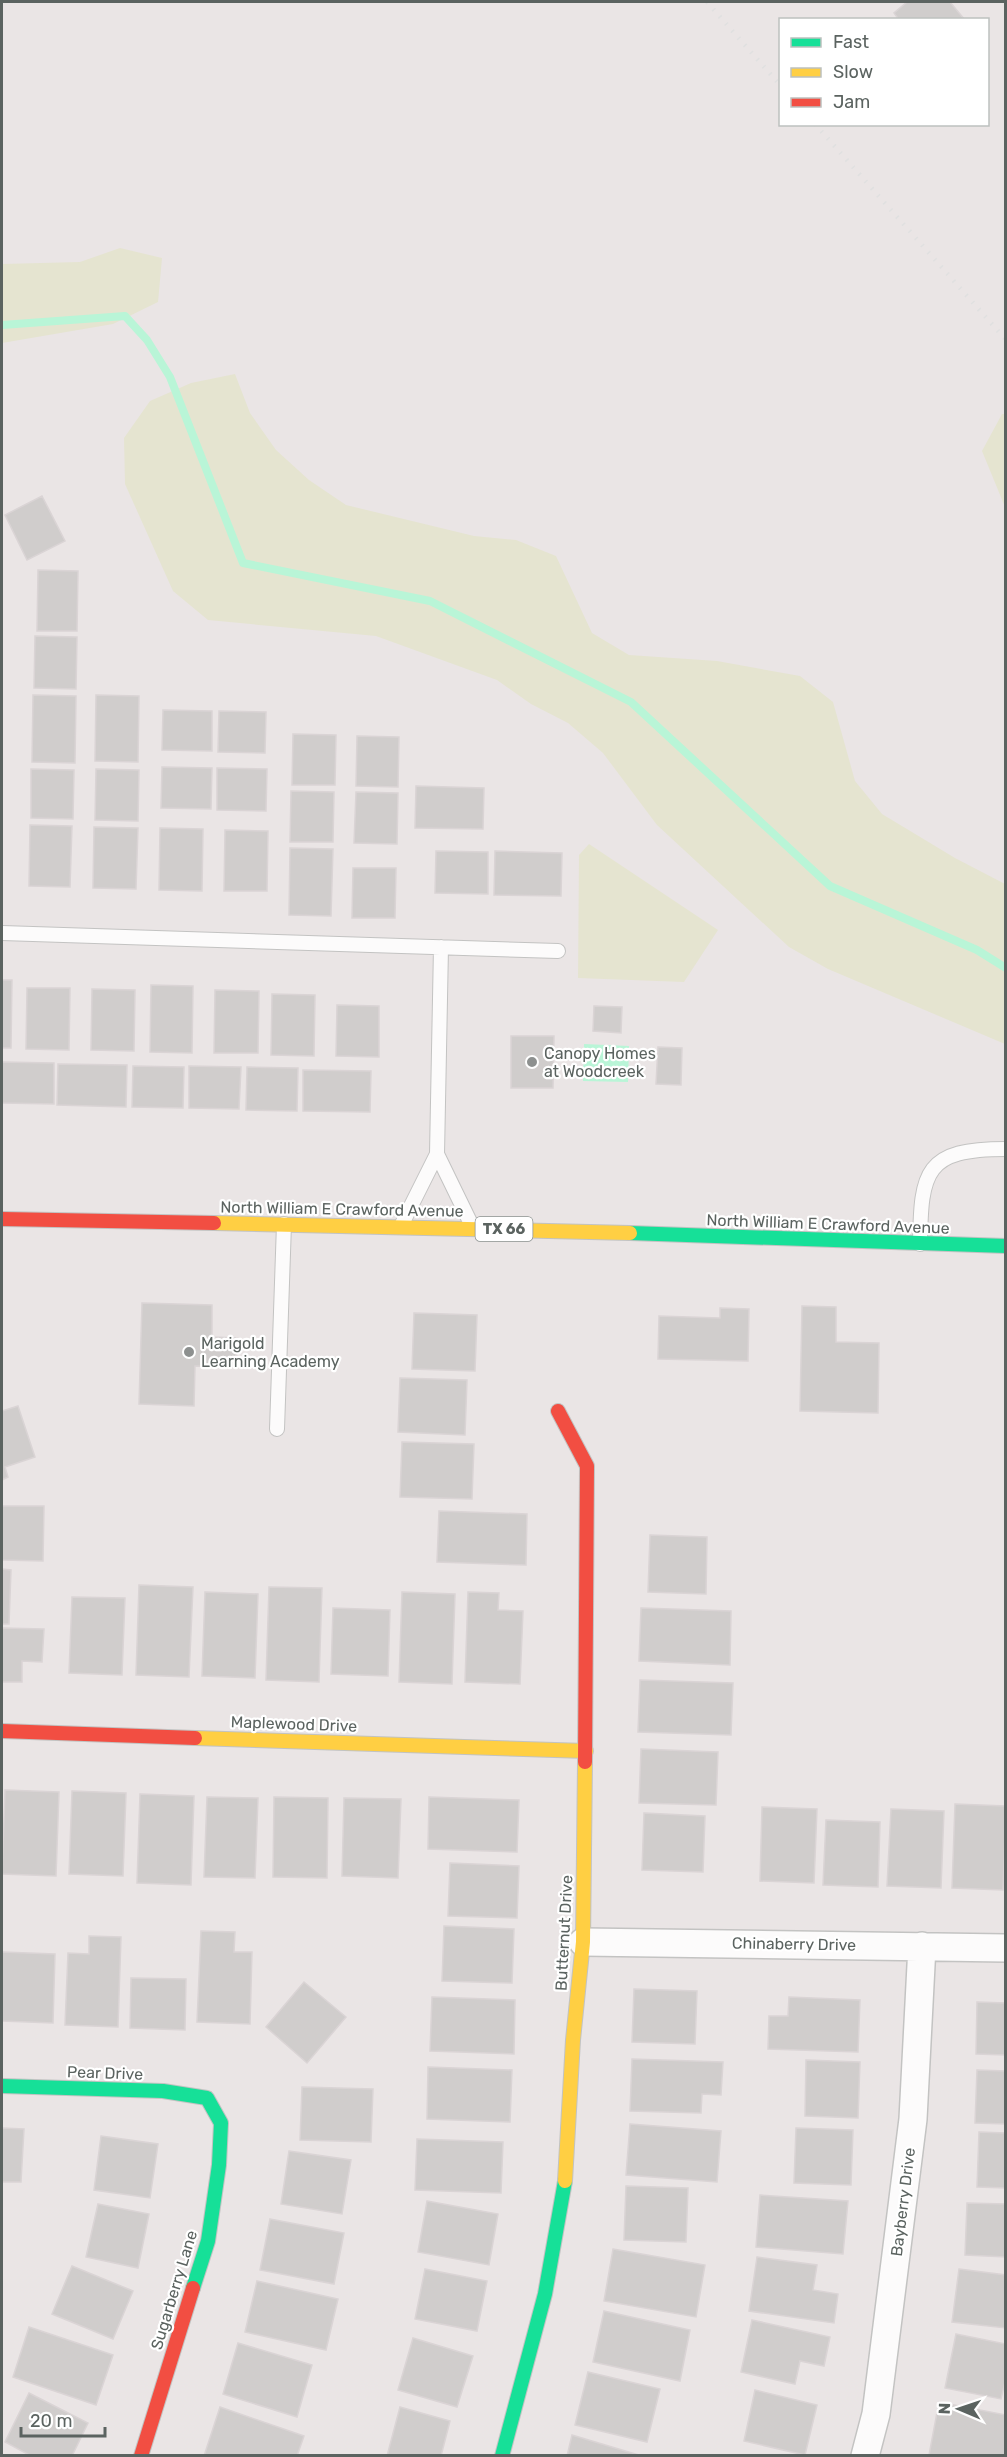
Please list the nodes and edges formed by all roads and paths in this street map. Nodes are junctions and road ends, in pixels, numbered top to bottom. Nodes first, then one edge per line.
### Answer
1 (2, 933) edge
2 (441, 947) junction
3 (558, 951) dead end
4 (1005, 1149) edge
5 (437, 1154) junction
6 (2, 1219) edge
7 (284, 1224) junction
8 (401, 1226) junction
9 (473, 1228) junction
10 (920, 1244) junction
11 (1005, 1246) edge
12 (558, 1411) dead end
13 (277, 1429) dead end
14 (2, 1731) edge
15 (586, 1751) junction
16 (583, 1942) junction
17 (922, 1946) junction
18 (1005, 1948) edge
19 (2, 2086) edge
20 (207, 2098) joint
21 (141, 2456) edge
22 (502, 2456) edge
23 (865, 2456) edge

1 - 2 lane
2 - 3 lane
2 - 5 lane
4 - 10 lane
5 - 8 lane
5 - 9 lane
6 - 7 street, North William E Crawford Avenue / TX 66
7 - 8 street, North William E Crawford Avenue / TX 66
7 - 13 lane
8 - 9 street, North William E Crawford Avenue / TX 66
9 - 10 street, North William E Crawford Avenue / TX 66
10 - 11 street, North William E Crawford Avenue / TX 66
12 - 15 street, Butternut Drive
14 - 15 street, Maplewood Drive
15 - 16 street, Butternut Drive
16 - 17 street, Chinaberry Drive
16 - 22 street, Butternut Drive
17 - 18 street, Chinaberry Drive
17 - 23 street, Bayberry Drive
19 - 20 street, Pear Drive
20 - 21 street, Sugarberry Lane

